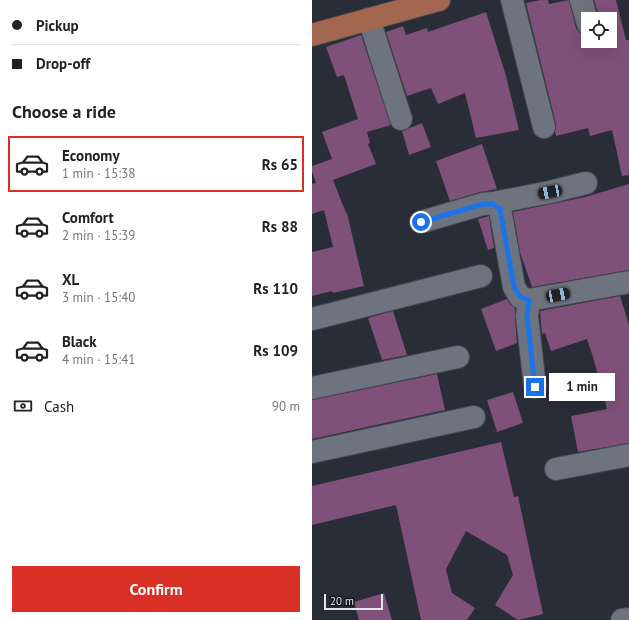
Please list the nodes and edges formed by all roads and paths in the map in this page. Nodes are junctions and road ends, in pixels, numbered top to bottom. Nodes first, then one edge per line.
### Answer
1 (439, 0) edge
2 (512, 0) edge
3 (581, 0) edge
4 (584, 12) edge
5 (369, 19) junction
6 (312, 35) edge
7 (401, 119) dead end
8 (544, 127) dead end
9 (586, 183) dead end
10 (493, 204) junction
11 (421, 222) dead end
12 (481, 276) dead end
13 (629, 282) edge
14 (529, 300) junction
15 (312, 319) edge
16 (458, 357) dead end
17 (535, 387) dead end
18 (312, 388) edge
19 (474, 417) dead end
20 (312, 452) edge
21 (629, 455) edge
22 (556, 469) dead end
23 (629, 619) edge
24 (622, 620) edge

1 - 5 main road
2 - 8 street
3 - 4 street
5 - 6 main road
5 - 7 street
9 - 10 street
10 - 11 street
10 - 14 street
12 - 15 street
13 - 14 street
14 - 17 street
16 - 18 street
19 - 20 street
21 - 22 street
23 - 24 street

